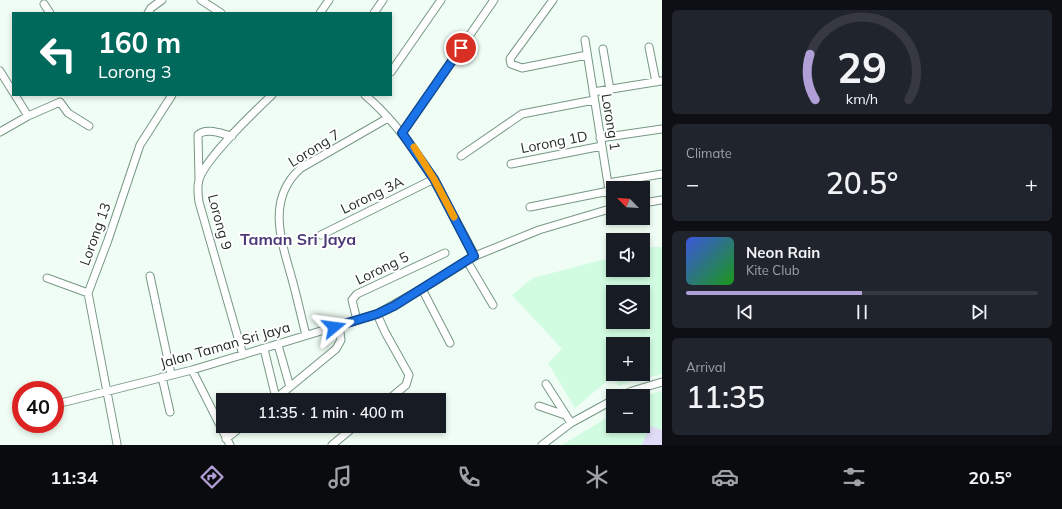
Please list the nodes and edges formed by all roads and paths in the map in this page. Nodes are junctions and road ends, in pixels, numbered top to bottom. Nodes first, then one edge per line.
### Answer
1 (162, 0) edge
2 (201, 0) edge
3 (329, 0) edge
4 (383, 0) edge
5 (441, 0) edge
6 (494, 0) edge
7 (553, 0) edge
8 (44, 4) dead end
9 (49, 12) edge
10 (149, 12) edge
11 (219, 12) edge
12 (321, 12) edge
13 (375, 12) edge
14 (585, 40) dead end
15 (649, 46) dead end
16 (603, 49) dead end
17 (587, 55) junction
18 (0, 71) edge
19 (392, 71) edge
20 (12, 90) edge
21 (610, 90) junction
22 (16, 96) edge
23 (171, 96) edge
24 (271, 96) edge
25 (593, 96) junction
26 (370, 97) edge
27 (28, 116) junction
28 (388, 118) junction
29 (88, 126) dead end
30 (662, 129) edge
31 (0, 132) edge
32 (402, 133) junction
33 (232, 136) junction
34 (601, 142) junction
35 (461, 156) dead end
36 (511, 164) dead end
37 (662, 174) edge
38 (199, 179) junction
39 (434, 179) junction
40 (608, 181) edge
41 (620, 181) edge
42 (606, 192) edge
43 (662, 200) edge
44 (650, 202) edge
45 (530, 207) dead end
46 (606, 210) edge
47 (321, 235) dead end
48 (445, 253) dead end
49 (474, 256) junction
50 (467, 261) junction
51 (150, 276) dead end
52 (47, 278) dead end
53 (422, 289) junction
54 (88, 293) junction
55 (493, 305) dead end
56 (377, 314) junction
57 (357, 320) junction
58 (339, 326) junction
59 (306, 335) junction
60 (450, 342) dead end
61 (278, 345) junction
62 (264, 349) junction
63 (243, 355) junction
64 (192, 370) junction
65 (171, 374) junction
66 (162, 377) junction
67 (662, 382) edge
68 (546, 384) dead end
69 (290, 387) junction
70 (639, 389) edge
71 (107, 392) junction
72 (274, 393) edge
73 (282, 393) edge
74 (396, 393) edge
75 (64, 402) dead end
76 (606, 404) edge
77 (539, 406) dead end
78 (170, 412) dead end
79 (565, 415) junction
80 (571, 423) junction
81 (236, 433) edge
82 (347, 433) edge
83 (228, 442) edge
84 (117, 444) dead end
85 (332, 445) edge
86 (542, 445) edge

1 - 10 street
2 - 11 street
3 - 12 street
4 - 13 street
5 - 19 street
6 - 32 street
7 - 17 street
8 - 9 street
14 - 17 street, Lorong 1
15 - 21 street
16 - 21 street
17 - 25 street, Lorong 1
18 - 20 street
21 - 25 street
22 - 27 street
23 - 54 street, Lorong 13
24 - 33 street, Lorong 9
25 - 34 street, Lorong 1
25 - 35 street
26 - 28 street
27 - 29 street
27 - 31 street
28 - 32 street
28 - 59 street, Lorong 7
30 - 34 street, Lorong 1D
32 - 39 street
33 - 38 street, Lorong 9
33 - 38 street
34 - 36 street, Lorong 1D
34 - 40 street, Lorong 1
37 - 41 street
38 - 63 street, Lorong 9
39 - 47 street, Lorong 3A
39 - 49 street
42 - 45 street
43 - 44 street
46 - 49 street, Jalan Taman Sri Jaya
48 - 57 street, Lorong 5
49 - 50 street, Jalan Taman Sri Jaya
50 - 53 street, Jalan Taman Sri Jaya
50 - 55 street
51 - 65 street
52 - 54 street
53 - 56 street, Jalan Taman Sri Jaya
53 - 60 street
54 - 71 street
56 - 57 street, Jalan Taman Sri Jaya
56 - 74 street
57 - 58 street, Jalan Taman Sri Jaya
58 - 59 street, Jalan Taman Sri Jaya
58 - 69 street
59 - 61 street, Jalan Taman Sri Jaya
61 - 62 street, Jalan Taman Sri Jaya
61 - 69 street
62 - 63 street, Jalan Taman Sri Jaya
62 - 72 street
63 - 64 street, Jalan Taman Sri Jaya
64 - 65 street, Jalan Taman Sri Jaya
64 - 83 street
65 - 66 street, Jalan Taman Sri Jaya
66 - 71 street, Jalan Taman Sri Jaya
66 - 78 street
67 - 70 street
68 - 79 street
69 - 73 street
71 - 75 street, Jalan Taman Sri Jaya
71 - 84 street
76 - 80 street
77 - 79 street
79 - 80 street
80 - 86 street
81 - 83 street
82 - 85 street

